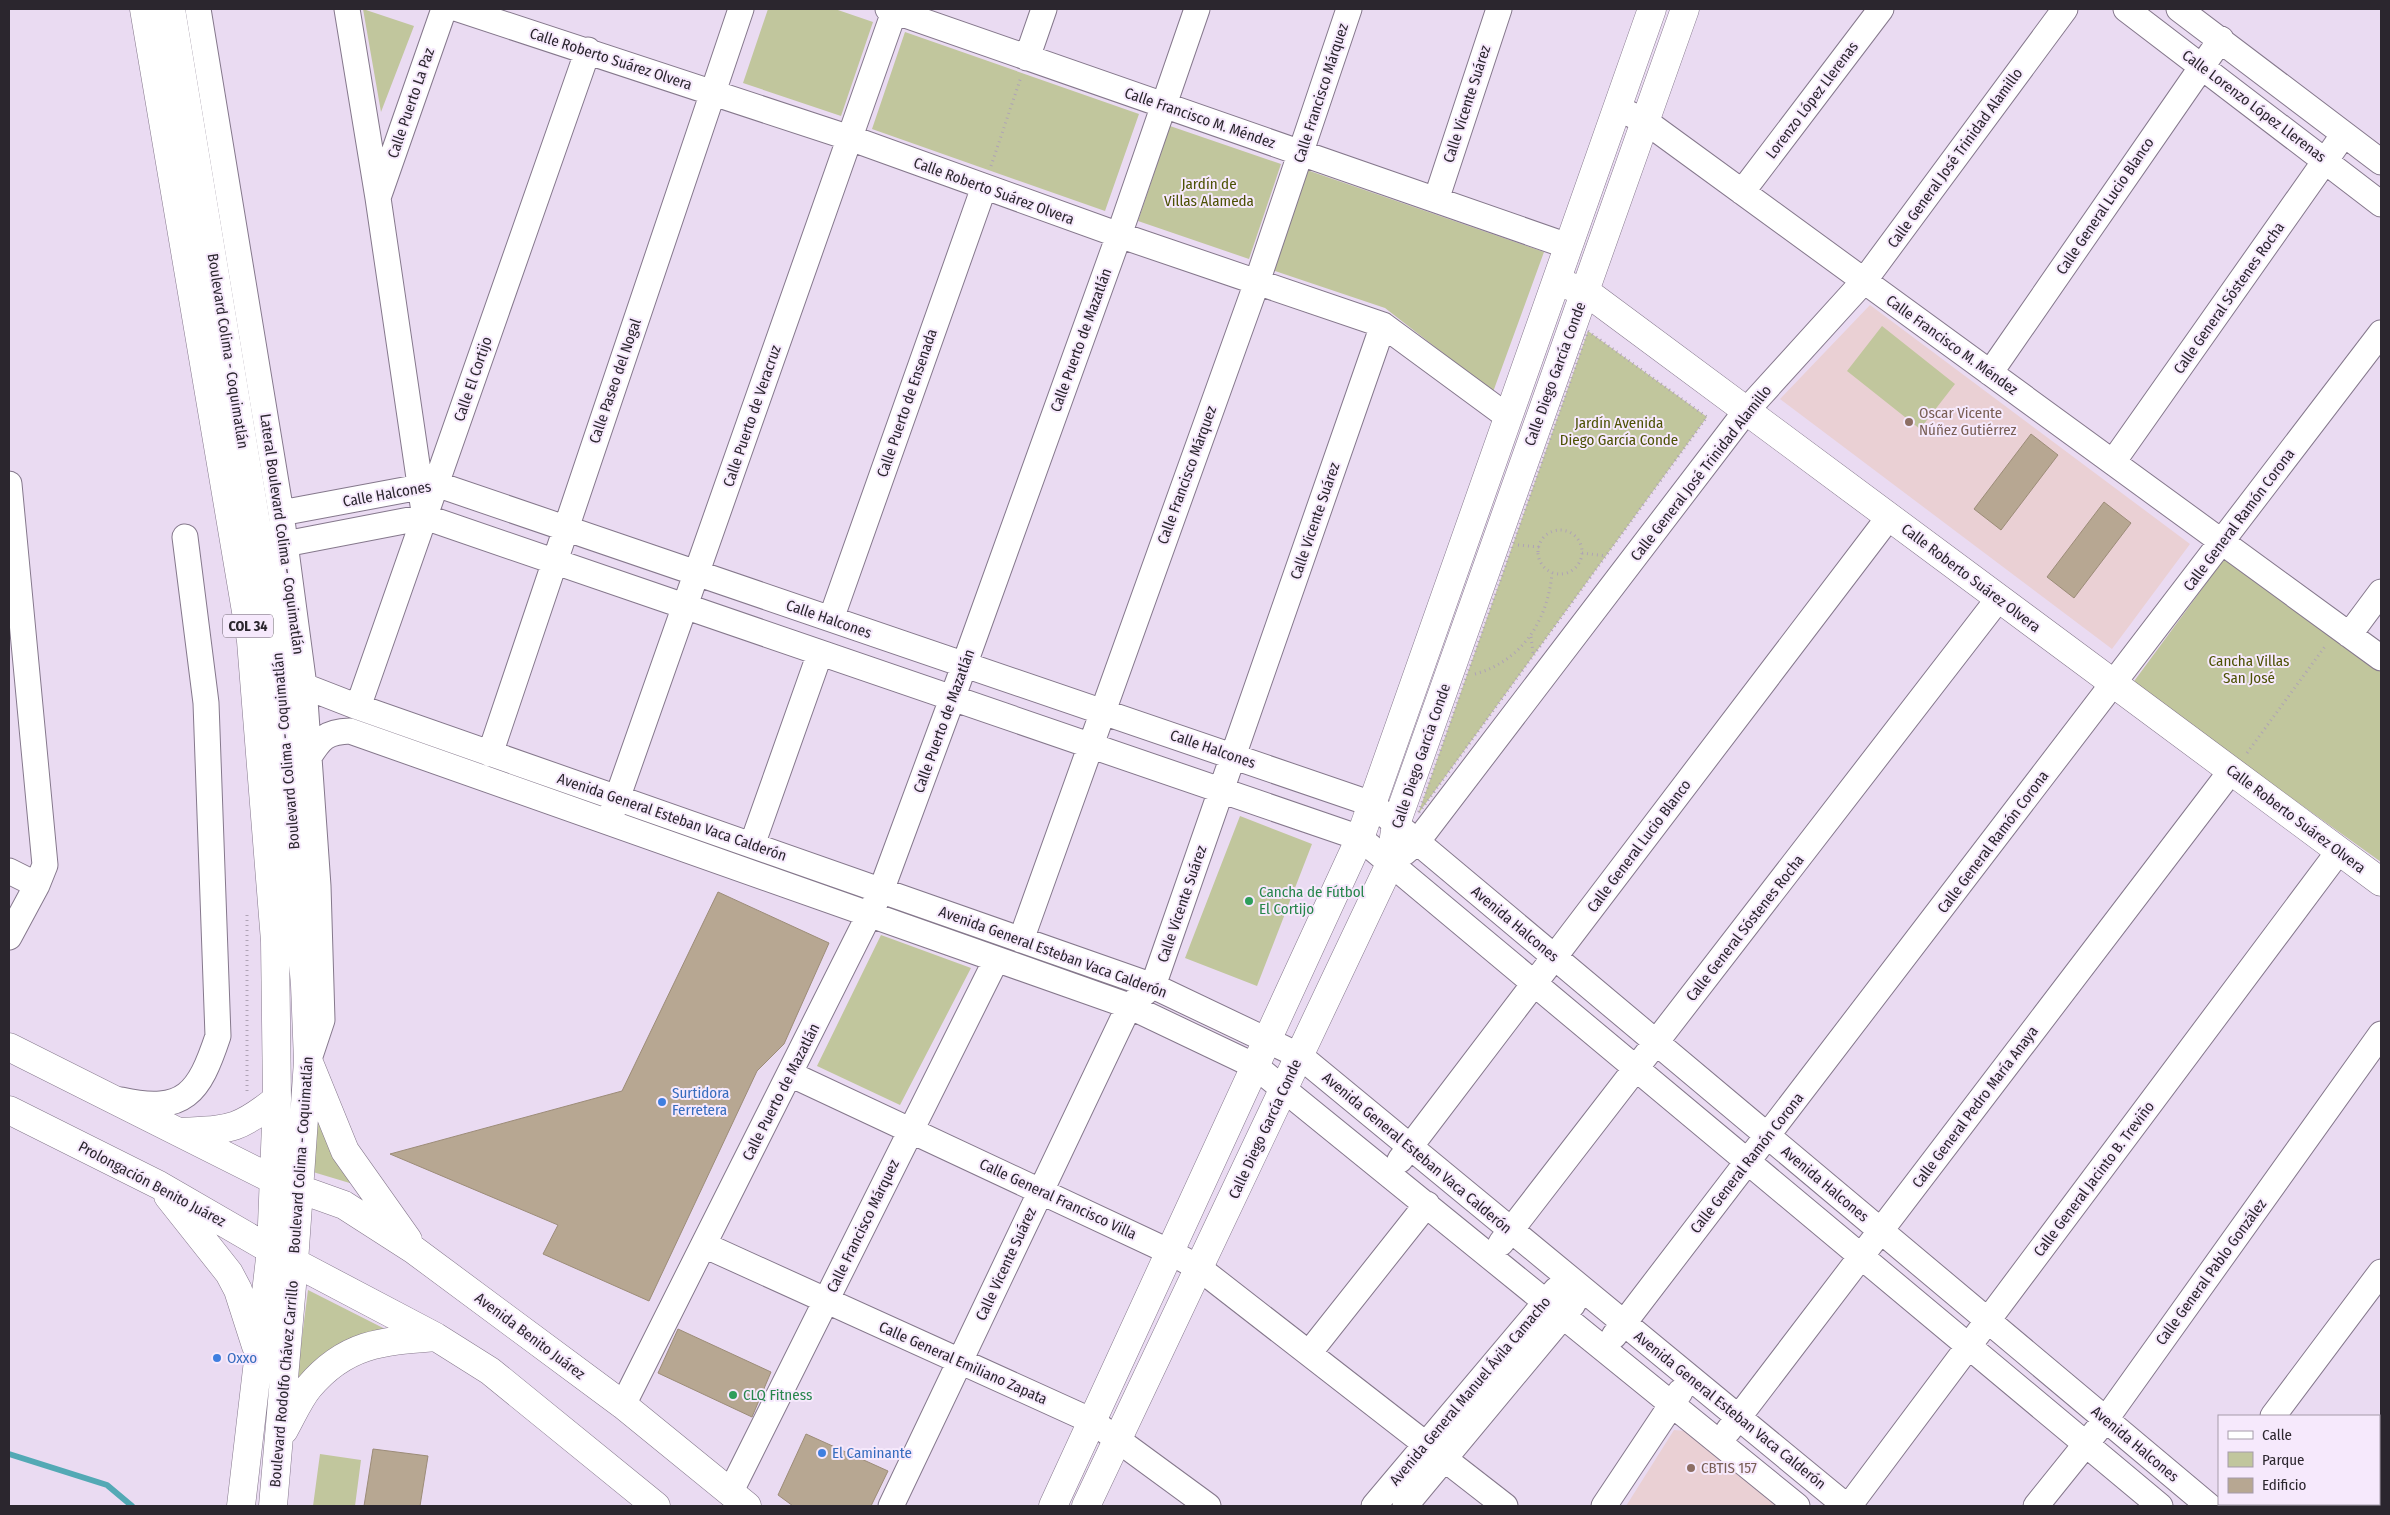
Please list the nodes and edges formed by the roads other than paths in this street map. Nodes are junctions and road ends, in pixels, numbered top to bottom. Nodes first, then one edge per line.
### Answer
1 (144, 9) edge
2 (171, 9) edge
3 (198, 9) edge
4 (347, 9) edge
5 (444, 9) edge
6 (458, 9) edge
7 (741, 9) edge
8 (1044, 9) edge
9 (1197, 9) edge
10 (1349, 9) edge
11 (1499, 9) edge
12 (1652, 9) edge
13 (1685, 9) edge
14 (1882, 9) edge
15 (2065, 9) edge
16 (2126, 9) edge
17 (2180, 9) edge
18 (892, 10) edge
19 (2221, 39) junction
20 (588, 50) junction
21 (1027, 58) junction
22 (2202, 65) junction
23 (713, 92) junction
24 (1164, 105) junction
25 (1617, 108) junction
26 (1645, 121) junction
27 (2344, 134) junction
28 (850, 138) junction
29 (1301, 153) junction
30 (2326, 160) junction
31 (2381, 162) edge
32 (984, 187) junction
33 (1742, 192) junction
34 (378, 198) junction
35 (1436, 200) junction
36 (2381, 204) edge
37 (1118, 235) junction
38 (1568, 246) junction
39 (1864, 281) junction
40 (1257, 282) junction
41 (1556, 282) junction
42 (1585, 291) junction
43 (1383, 325) junction
44 (2381, 333) edge
45 (1990, 373) junction
46 (1746, 411) junction
47 (1508, 417) junction
48 (2113, 462) junction
49 (9, 484) edge
50 (428, 486) junction
51 (281, 513) junction
52 (425, 517) junction
53 (1889, 517) junction
54 (566, 529) junction
55 (185, 537) dead end
56 (2222, 542) junction
57 (286, 544) junction
58 (554, 562) junction
59 (696, 573) junction
60 (2381, 592) edge
61 (1999, 598) junction
62 (684, 606) junction
63 (831, 619) junction
64 (2339, 638) junction
65 (820, 653) junction
66 (2381, 658) edge
67 (964, 665) junction
68 (2114, 684) junction
69 (304, 686) junction
70 (952, 699) junction
71 (358, 707) junction
72 (1101, 711) junction
73 (1090, 746) junction
74 (490, 754) junction
75 (1233, 756) junction
76 (309, 757) junction
77 (2235, 759) junction
78 (1221, 791) junction
79 (617, 798) junction
80 (1372, 804) junction
81 (608, 822) junction
82 (1396, 824) junction
83 (1360, 838) junction
84 (1417, 842) junction
85 (752, 845) junction
86 (2339, 851) junction
87 (802, 863) junction
88 (1390, 864) junction
89 (9, 871) edge
90 (2381, 882) edge
91 (37, 885) junction
92 (793, 888) junction
93 (881, 891) junction
94 (870, 915) junction
95 (9, 937) edge
96 (1021, 940) junction
97 (1554, 957) junction
98 (996, 960) junction
99 (1534, 984) junction
100 (1153, 986) junction
101 (1128, 1006) junction
102 (2381, 1034) edge
103 (1267, 1040) junction
104 (1656, 1042) junction
105 (9, 1047) edge
106 (1300, 1056) junction
107 (308, 1061) junction
108 (1255, 1066) junction
109 (1636, 1069) junction
110 (790, 1074) junction
111 (1284, 1089) junction
112 (110, 1098) junction
113 (277, 1099) junction
114 (9, 1110) edge
115 (911, 1130) junction
116 (180, 1132) junction
117 (1768, 1136) junction
118 (1410, 1147) junction
119 (1748, 1162) junction
120 (1389, 1174) junction
121 (274, 1180) junction
122 (159, 1185) junction
123 (299, 1189) junction
124 (1041, 1191) junction
125 (1426, 1204) junction
126 (1511, 1230) junction
127 (1881, 1231) junction
128 (704, 1245) junction
129 (414, 1250) junction
130 (1170, 1252) junction
131 (282, 1256) junction
132 (1491, 1257) junction
133 (1861, 1257) junction
134 (1199, 1268) junction
135 (2381, 1272) edge
136 (1576, 1283) junction
137 (826, 1300) junction
138 (1554, 1309) junction
139 (1988, 1321) junction
140 (1624, 1323) junction
141 (436, 1338) junction
142 (1968, 1347) junction
143 (1604, 1349) junction
144 (1309, 1353) junction
145 (259, 1356) junction
146 (960, 1361) junction
147 (1690, 1378) junction
148 (1671, 1404) junction
149 (623, 1406) junction
150 (2274, 1415) edge
151 (1738, 1418) junction
152 (2106, 1419) junction
153 (1092, 1421) junction
154 (280, 1438) junction
155 (1118, 1440) junction
156 (1719, 1443) junction
157 (2087, 1445) junction
158 (1435, 1452) junction
159 (739, 1500) edge
160 (2210, 1501) edge
161 (241, 1506) edge
162 (273, 1506) edge
163 (656, 1506) edge
164 (891, 1506) edge
165 (1053, 1506) edge
166 (1086, 1506) edge
167 (1208, 1506) edge
168 (1374, 1506) edge
169 (1405, 1506) edge
170 (1505, 1506) edge
171 (1604, 1506) edge
172 (1797, 1506) edge
173 (1848, 1506) edge
174 (2036, 1506) edge
175 (2160, 1506) edge

1 - 113 main road, Boulevard Colima - Coquimatlán / COL 34
2 - 107 main road, Boulevard Colima - Coquimatlán / COL 34
3 - 51 street, Lateral Boulevard Colima - Coquimatlán
4 - 34 street
5 - 34 street, Calle Puerto La Paz
6 - 20 street, Calle Roberto Suárez Olvera
7 - 23 street, Calle Paseo del Nogal
8 - 21 street
9 - 24 street, Calle Puerto de Mazatlán
10 - 29 street, Calle Francisco Márquez
11 - 35 street, Calle Vicente Suárez
12 - 25 main road, Calle Diego García Conde
13 - 26 main road, Calle Diego García Conde
14 - 33 street, Lorenzo López Llerenas
15 - 39 street, Calle General José Trinidad Alamillo
16 - 22 street, Calle Lorenzo López Llerenas
17 - 19 street
18 - 21 street, Calle Francisco M. Méndez
18 - 28 street, Calle Puerto de Veracruz
19 - 22 street, Calle General Lucio Blanco
19 - 27 street
20 - 23 street, Calle Roberto Suárez Olvera
20 - 50 street, Calle El Cortijo
21 - 24 street, Calle Francisco M. Méndez
22 - 30 street, Calle Lorenzo López Llerenas
22 - 45 street, Calle General Lucio Blanco
23 - 28 street, Calle Roberto Suárez Olvera
23 - 54 street, Calle Paseo del Nogal
24 - 29 street, Calle Francisco M. Méndez
24 - 37 street, Calle Puerto de Mazatlán
25 - 26 street, Calle Francisco M. Méndez
25 - 38 main road, Calle Diego García Conde
26 - 33 street, Calle Francisco M. Méndez
26 - 42 main road, Calle Diego García Conde
27 - 30 street, Calle General Sóstenes Rocha
27 - 31 street
28 - 32 street, Calle Roberto Suárez Olvera
28 - 59 street, Calle Puerto de Veracruz
29 - 35 street, Calle Francisco M. Méndez
29 - 40 street, Calle Francisco Márquez
30 - 36 street, Calle Lorenzo López Llerenas
30 - 48 street, Calle General Sóstenes Rocha
32 - 37 street, Calle Roberto Suárez Olvera
32 - 63 street, Calle Puerto de Ensenada
33 - 39 street, Calle Francisco M. Méndez
34 - 50 street
35 - 38 street, Calle Francisco M. Méndez
37 - 40 street, Calle Roberto Suárez Olvera
37 - 67 street, Calle Puerto de Mazatlán
38 - 41 main road, Calle Diego García Conde
39 - 45 street, Calle Francisco M. Méndez
39 - 46 street, Calle General José Trinidad Alamillo
40 - 43 street, Calle Roberto Suárez Olvera
40 - 72 street, Calle Francisco Márquez
41 - 42 main road, Calle Roberto Suárez Olvera
41 - 47 main road, Calle Diego García Conde
42 - 46 main road, Calle Roberto Suárez Olvera
42 - 82 main road, Calle Diego García Conde
43 - 47 street, Calle Roberto Suárez Olvera
43 - 75 street, Calle Vicente Suárez
44 - 56 street, Calle General Ramón Corona
45 - 48 street, Calle Francisco M. Méndez
46 - 53 main road, Calle Roberto Suárez Olvera
46 - 84 street, Calle General José Trinidad Alamillo
47 - 80 main road, Calle Diego García Conde
48 - 56 street, Calle Francisco M. Méndez
49 - 91 street
50 - 51 street, Calle Halcones
50 - 52 street
50 - 54 street, Calle Halcones
51 - 57 street, Lateral Boulevard Colima - Coquimatlán
52 - 57 street, Calle Halcones
52 - 58 street, Calle Halcones
52 - 71 street
53 - 61 main road, Calle Roberto Suárez Olvera
53 - 97 street, Calle General Lucio Blanco
54 - 58 street, Calle Paseo del Nogal
54 - 59 street, Calle Halcones
55 - 112 street
56 - 64 street, Calle Francisco M. Méndez
56 - 68 street, Calle General Ramón Corona
57 - 69 street, Lateral Boulevard Colima - Coquimatlán
58 - 62 street, Calle Halcones
58 - 74 street, Calle Paseo del Nogal
59 - 62 street, Calle Puerto de Veracruz
59 - 63 street, Calle Halcones
60 - 64 street
61 - 68 main road, Calle Roberto Suárez Olvera
61 - 104 street, Calle General Sóstenes Rocha
62 - 65 street, Calle Halcones
62 - 79 street, Calle Puerto de Veracruz
63 - 67 street, Calle Halcones
64 - 66 street, Calle Francisco M. Méndez
65 - 70 street, Calle Halcones
65 - 85 street
67 - 70 street, Calle Puerto de Mazatlán
67 - 72 street, Calle Halcones
68 - 77 main road, Calle Roberto Suárez Olvera
68 - 117 street, Calle General Ramón Corona
69 - 71 street, Avenida General Esteban Vaca Calderón
69 - 76 street, Lateral Boulevard Colima - Coquimatlán
70 - 73 street, Calle Halcones
70 - 93 street, Calle Puerto de Mazatlán
71 - 74 street, Avenida General Esteban Vaca Calderón
72 - 73 street, Calle Francisco Márquez
72 - 75 street, Calle Halcones
73 - 78 street, Calle Halcones
73 - 96 street, Calle Francisco Márquez
74 - 79 street, Avenida General Esteban Vaca Calderón
75 - 78 street, Calle Vicente Suárez
75 - 80 street, Calle Halcones
76 - 81 street, Avenida General Esteban Vaca Calderón
76 - 107 street, Lateral Boulevard Colima - Coquimatlán
77 - 86 main road, Calle Roberto Suárez Olvera
77 - 127 street, Calle General Pedro María Anaya
78 - 83 street, Calle Halcones
78 - 100 street, Calle Vicente Suárez
79 - 81 street, Calle Puerto de Veracruz
79 - 85 street, Avenida General Esteban Vaca Calderón
80 - 82 street, Avenida Halcones
80 - 83 main road, Calle Diego García Conde
81 - 92 street, Avenida General Esteban Vaca Calderón
82 - 84 street, Avenida Halcones
82 - 88 main road, Calle Diego García Conde
83 - 88 street
83 - 103 main road, Calle Diego García Conde
84 - 88 street, Calle General José Trinidad Alamillo
84 - 97 street, Avenida Halcones
85 - 87 street, Avenida General Esteban Vaca Calderón
86 - 90 main road, Calle Roberto Suárez Olvera
86 - 139 street, Calle General Jacinto B. Treviño
87 - 92 street
87 - 93 street, Avenida General Esteban Vaca Calderón
88 - 99 street
88 - 106 main road, Calle Diego García Conde
89 - 91 street
91 - 95 street
92 - 94 street, Avenida General Esteban Vaca Calderón
93 - 94 street, Calle Puerto de Mazatlán
93 - 96 street, Avenida General Esteban Vaca Calderón
94 - 98 street, Avenida General Esteban Vaca Calderón
94 - 110 street, Calle Puerto de Mazatlán
96 - 100 street, Avenida General Esteban Vaca Calderón
97 - 99 street, Calle General Lucio Blanco
97 - 104 street, Avenida Halcones
98 - 101 street, Avenida General Esteban Vaca Calderón
98 - 115 street, Calle Francisco Márquez
99 - 109 street
99 - 118 street, Calle General Lucio Blanco
100 - 101 street, Calle Vicente Suárez
100 - 103 street, Avenida General Esteban Vaca Calderón
101 - 108 street, Avenida General Esteban Vaca Calderón
101 - 124 street, Calle Vicente Suárez
102 - 152 street, Calle General Pablo González
103 - 106 street, Avenida General Esteban Vaca Calderón
103 - 108 main road, Calle Diego García Conde
104 - 109 street, Calle General Sóstenes Rocha
104 - 117 street, Avenida Halcones
105 - 112 main road
106 - 111 main road, Calle Diego García Conde
106 - 118 street, Avenida General Esteban Vaca Calderón
107 - 123 main road, Boulevard Colima - Coquimatlán / COL 34
107 - 129 main road
108 - 111 street, Avenida General Esteban Vaca Calderón
108 - 130 main road, Calle Diego García Conde
109 - 119 street
109 - 126 street, Calle General Sóstenes Rocha
110 - 115 street, Calle General Francisco Villa
110 - 128 street, Calle Puerto de Mazatlán
111 - 120 street, Avenida General Esteban Vaca Calderón
111 - 134 main road, Calle Diego García Conde
112 - 116 main road
113 - 116 main road
113 - 121 main road, Boulevard Colima - Coquimatlán / COL 34
114 - 122 main road, Prolongación Benito Juárez
115 - 124 street, Calle General Francisco Villa
115 - 137 street, Calle Francisco Márquez
116 - 121 main road
117 - 119 street, Calle General Ramón Corona
117 - 127 street, Avenida Halcones
118 - 120 street, Calle General Lucio Blanco
118 - 126 street, Avenida General Esteban Vaca Calderón
119 - 133 street
119 - 140 street, Calle General Ramón Corona
120 - 125 street, Avenida General Esteban Vaca Calderón
121 - 123 main road
121 - 131 main road, Boulevard Colima - Coquimatlán / COL 34
122 - 131 main road, Prolongación Benito Juárez
122 - 145 main road
123 - 129 main road, Avenida Benito Juárez
123 - 131 main road, Boulevard Colima - Coquimatlán / COL 34
124 - 130 street, Calle General Francisco Villa
124 - 146 street, Calle Vicente Suárez
125 - 132 street, Avenida General Esteban Vaca Calderón
125 - 144 street
126 - 132 street, Calle General Sóstenes Rocha
126 - 136 street, Avenida General Esteban Vaca Calderón
127 - 133 street, Calle General Pedro María Anaya
127 - 139 street, Avenida Halcones
128 - 137 street, Calle General Emiliano Zapata
128 - 149 street, Calle Puerto de Mazatlán
129 - 149 main road, Avenida Benito Juárez
130 - 134 street, Calle General Francisco Villa
130 - 153 main road, Calle Diego García Conde
131 - 141 main road
131 - 145 main road, Boulevard Rodolfo Chávez Carrillo
131 - 154 main road, Boulevard Rodolfo Chávez Carrillo
132 - 138 street, Avenida General Esteban Vaca Calderón
133 - 142 street
133 - 151 street, Calle General Pedro María Anaya
134 - 144 street, Calle General Francisco Villa
134 - 155 main road, Calle Diego García Conde
135 - 150 street
136 - 138 street, Avenida General Manuel Ávila Camacho
136 - 140 street, Avenida General Esteban Vaca Calderón
137 - 146 street, Calle General Emiliano Zapata
137 - 159 street, Calle Francisco Márquez
138 - 143 street, Avenida General Esteban Vaca Calderón
138 - 158 street, Avenida General Manuel Ávila Camacho
139 - 142 street, Calle General Jacinto B. Treviño
139 - 152 street, Avenida Halcones
140 - 143 street, Calle General Ramón Corona
140 - 147 street, Avenida General Esteban Vaca Calderón
141 - 154 main road
141 - 163 main road
142 - 157 street
142 - 173 street, Calle General Jacinto B. Treviño
143 - 148 street, Avenida General Esteban Vaca Calderón
144 - 158 street, Calle General Francisco Villa
145 - 161 main road, Boulevard Rodolfo Chávez Carrillo
146 - 153 street, Calle General Emiliano Zapata
146 - 164 street, Calle Vicente Suárez
147 - 148 street
147 - 151 street, Avenida General Esteban Vaca Calderón
148 - 156 street, Avenida General Esteban Vaca Calderón
148 - 171 street
149 - 159 main road, Avenida Benito Juárez
151 - 156 street, Calle General Pedro María Anaya
151 - 173 street, Avenida General Esteban Vaca Calderón
152 - 157 street, Calle General Pablo González
152 - 160 street, Avenida Halcones
153 - 155 street, Calle General Emiliano Zapata
153 - 165 main road, Calle Diego García Conde
154 - 162 main road, Boulevard Rodolfo Chávez Carrillo
155 - 166 main road, Calle Diego García Conde
155 - 167 street, Calle General Emiliano Zapata
156 - 172 street, Avenida General Esteban Vaca Calderón
157 - 174 street, Calle General Pablo González
157 - 175 street
158 - 168 street, Avenida General Manuel Ávila Camacho
158 - 169 street, Avenida General Manuel Ávila Camacho
158 - 170 street, Calle General Francisco Villa

